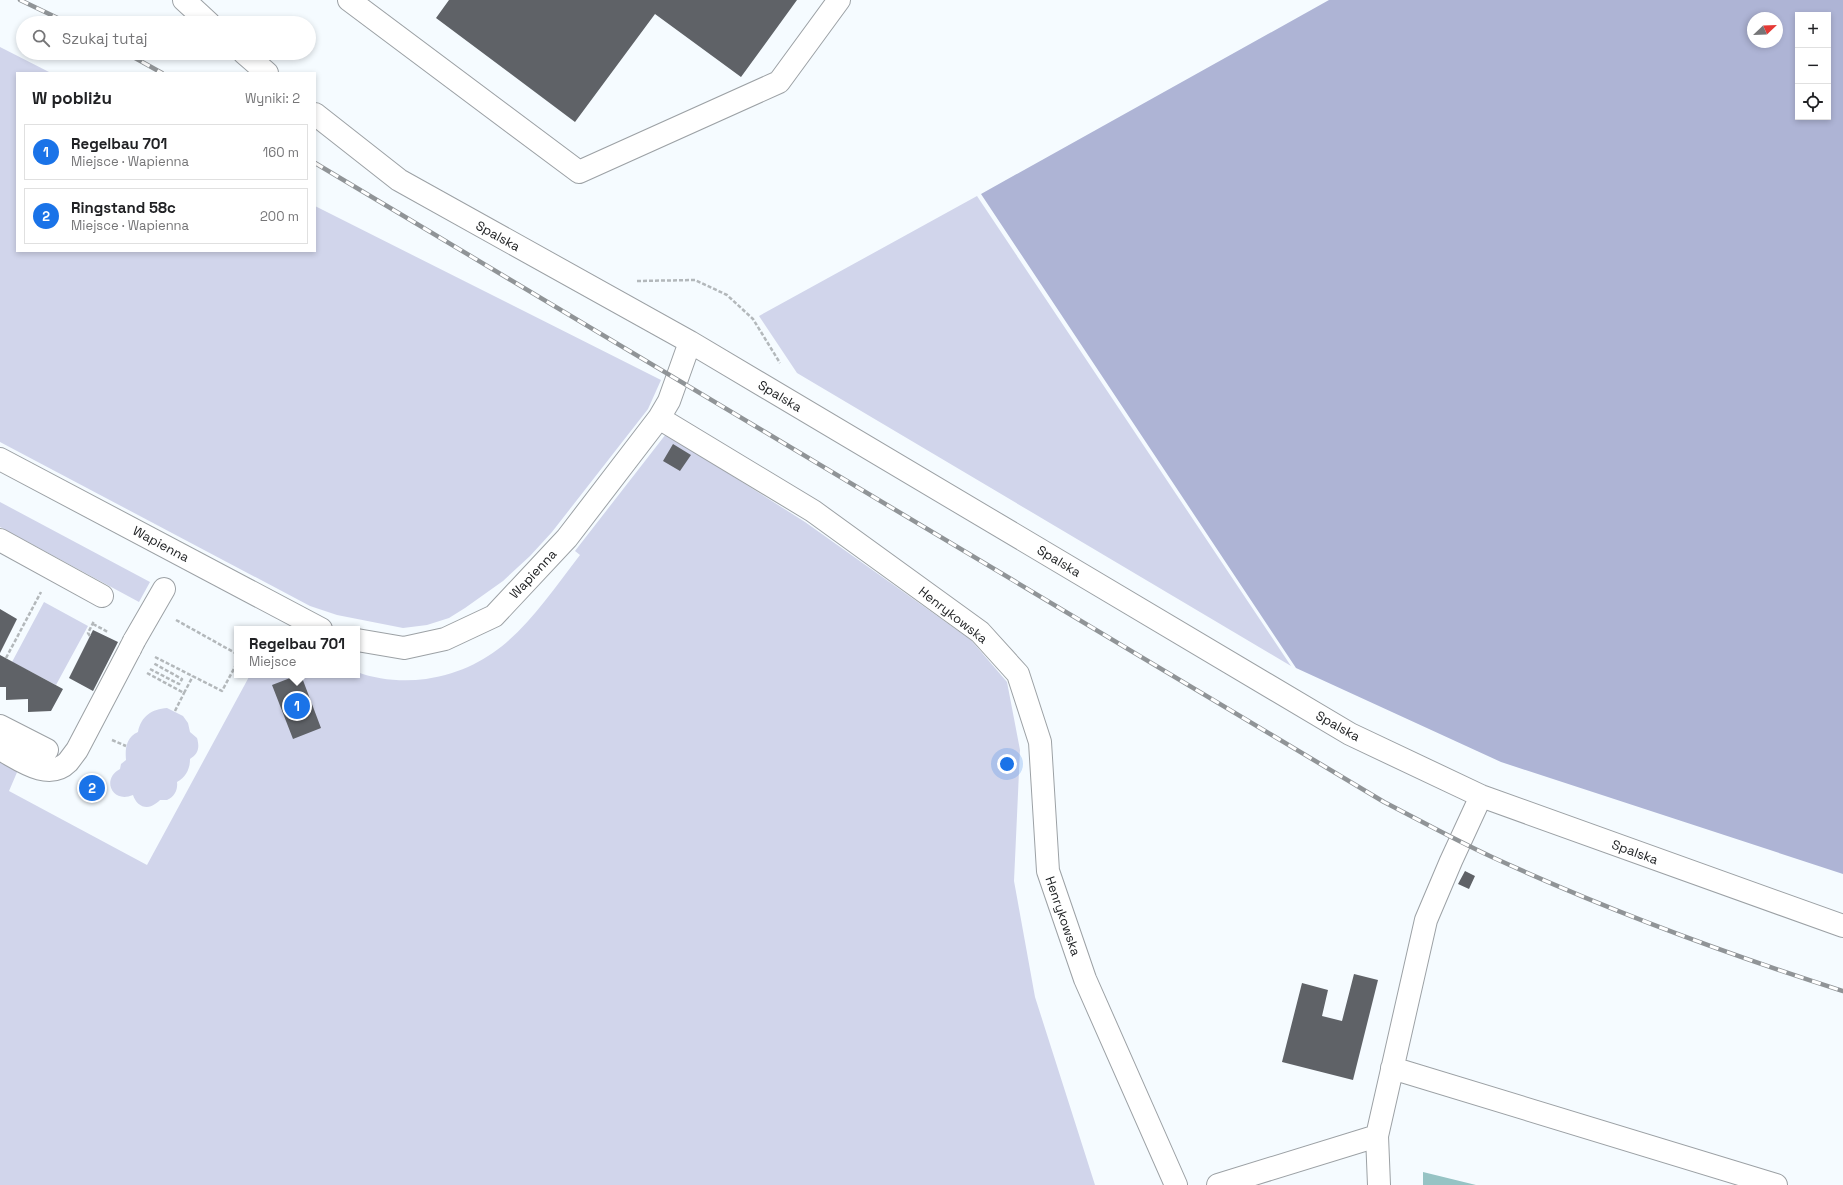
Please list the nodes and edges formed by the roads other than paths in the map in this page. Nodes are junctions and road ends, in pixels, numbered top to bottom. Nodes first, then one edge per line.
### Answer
1 (184, 0) edge
2 (349, 0) edge
3 (839, 0) edge
4 (202, 16) edge
5 (252, 60) edge
6 (266, 72) edge
7 (316, 115) edge
8 (690, 342) junction
9 (659, 418) junction
10 (0, 459) edge
11 (0, 540) edge
12 (102, 596) dead end
13 (158, 598) road end
14 (315, 626) edge
15 (360, 641) edge
16 (0, 726) edge
17 (0, 749) edge
18 (47, 750) dead end
19 (1481, 796) junction
20 (1843, 926) edge
21 (1392, 1068) junction
22 (1377, 1136) junction
23 (1176, 1185) edge
24 (1218, 1185) edge
25 (1379, 1185) edge
26 (1776, 1185) edge

1 - 4 street
2 - 3 street
5 - 6 street
7 - 8 street, Spalska
8 - 9 street
8 - 19 street, Spalska
9 - 15 street, Wapienna
9 - 23 street, Henrykowska
10 - 14 street, Wapienna
11 - 12 street
13 - 17 street
16 - 18 street
19 - 20 street, Spalska
19 - 21 street
21 - 22 street
21 - 26 street
22 - 24 street
22 - 25 street

